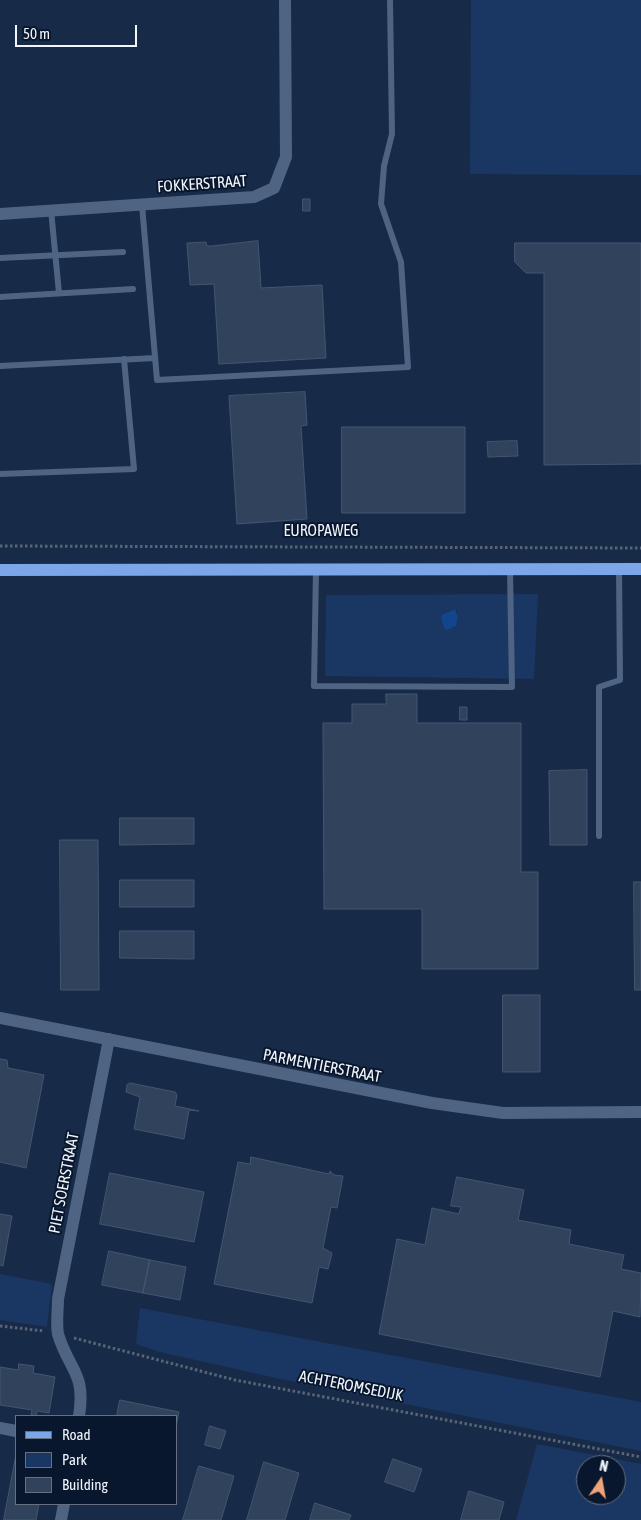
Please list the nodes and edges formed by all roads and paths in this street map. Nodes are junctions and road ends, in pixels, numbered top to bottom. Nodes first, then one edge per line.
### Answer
1 (285, 0) edge
2 (390, 0) edge
3 (142, 205) junction
4 (51, 210) junction
5 (0, 214) edge
6 (123, 252) dead end
7 (55, 255) junction
8 (0, 258) edge
9 (133, 289) dead end
10 (59, 293) junction
11 (0, 296) edge
12 (155, 358) junction
13 (124, 359) junction
14 (0, 366) edge
15 (0, 474) edge
16 (0, 546) edge
17 (641, 548) edge
18 (316, 569) junction
19 (510, 569) junction
20 (619, 569) junction
21 (641, 569) edge
22 (0, 570) edge
23 (599, 836) dead end
24 (0, 1018) edge
25 (109, 1040) junction
26 (641, 1112) edge
27 (0, 1326) edge
28 (58, 1333) junction
29 (79, 1415) edge
30 (0, 1428) edge
31 (15, 1431) edge
32 (641, 1456) edge
33 (64, 1505) edge
34 (61, 1520) edge

1 - 3 street, FOKKERSTRAAT
2 - 12 lane
3 - 4 street, FOKKERSTRAAT
3 - 12 lane
4 - 5 street, FOKKERSTRAAT
4 - 7 lane
6 - 7 lane
7 - 8 lane
7 - 10 lane
9 - 10 lane
10 - 11 lane
12 - 13 lane
13 - 14 lane
13 - 15 lane
16 - 17 path, EUROPAWEG
18 - 19 main road
18 - 19 lane
18 - 22 main road
19 - 20 main road
20 - 21 main road
20 - 23 lane
24 - 25 street, PARMENTIERSTRAAT
25 - 26 street, PARMENTIERSTRAAT
25 - 28 street, PIET SOERSTRAAT
27 - 28 path, ACHTEROMSEDIJK
28 - 29 street
28 - 32 path, ACHTEROMSEDIJK
30 - 31 street
33 - 34 street

